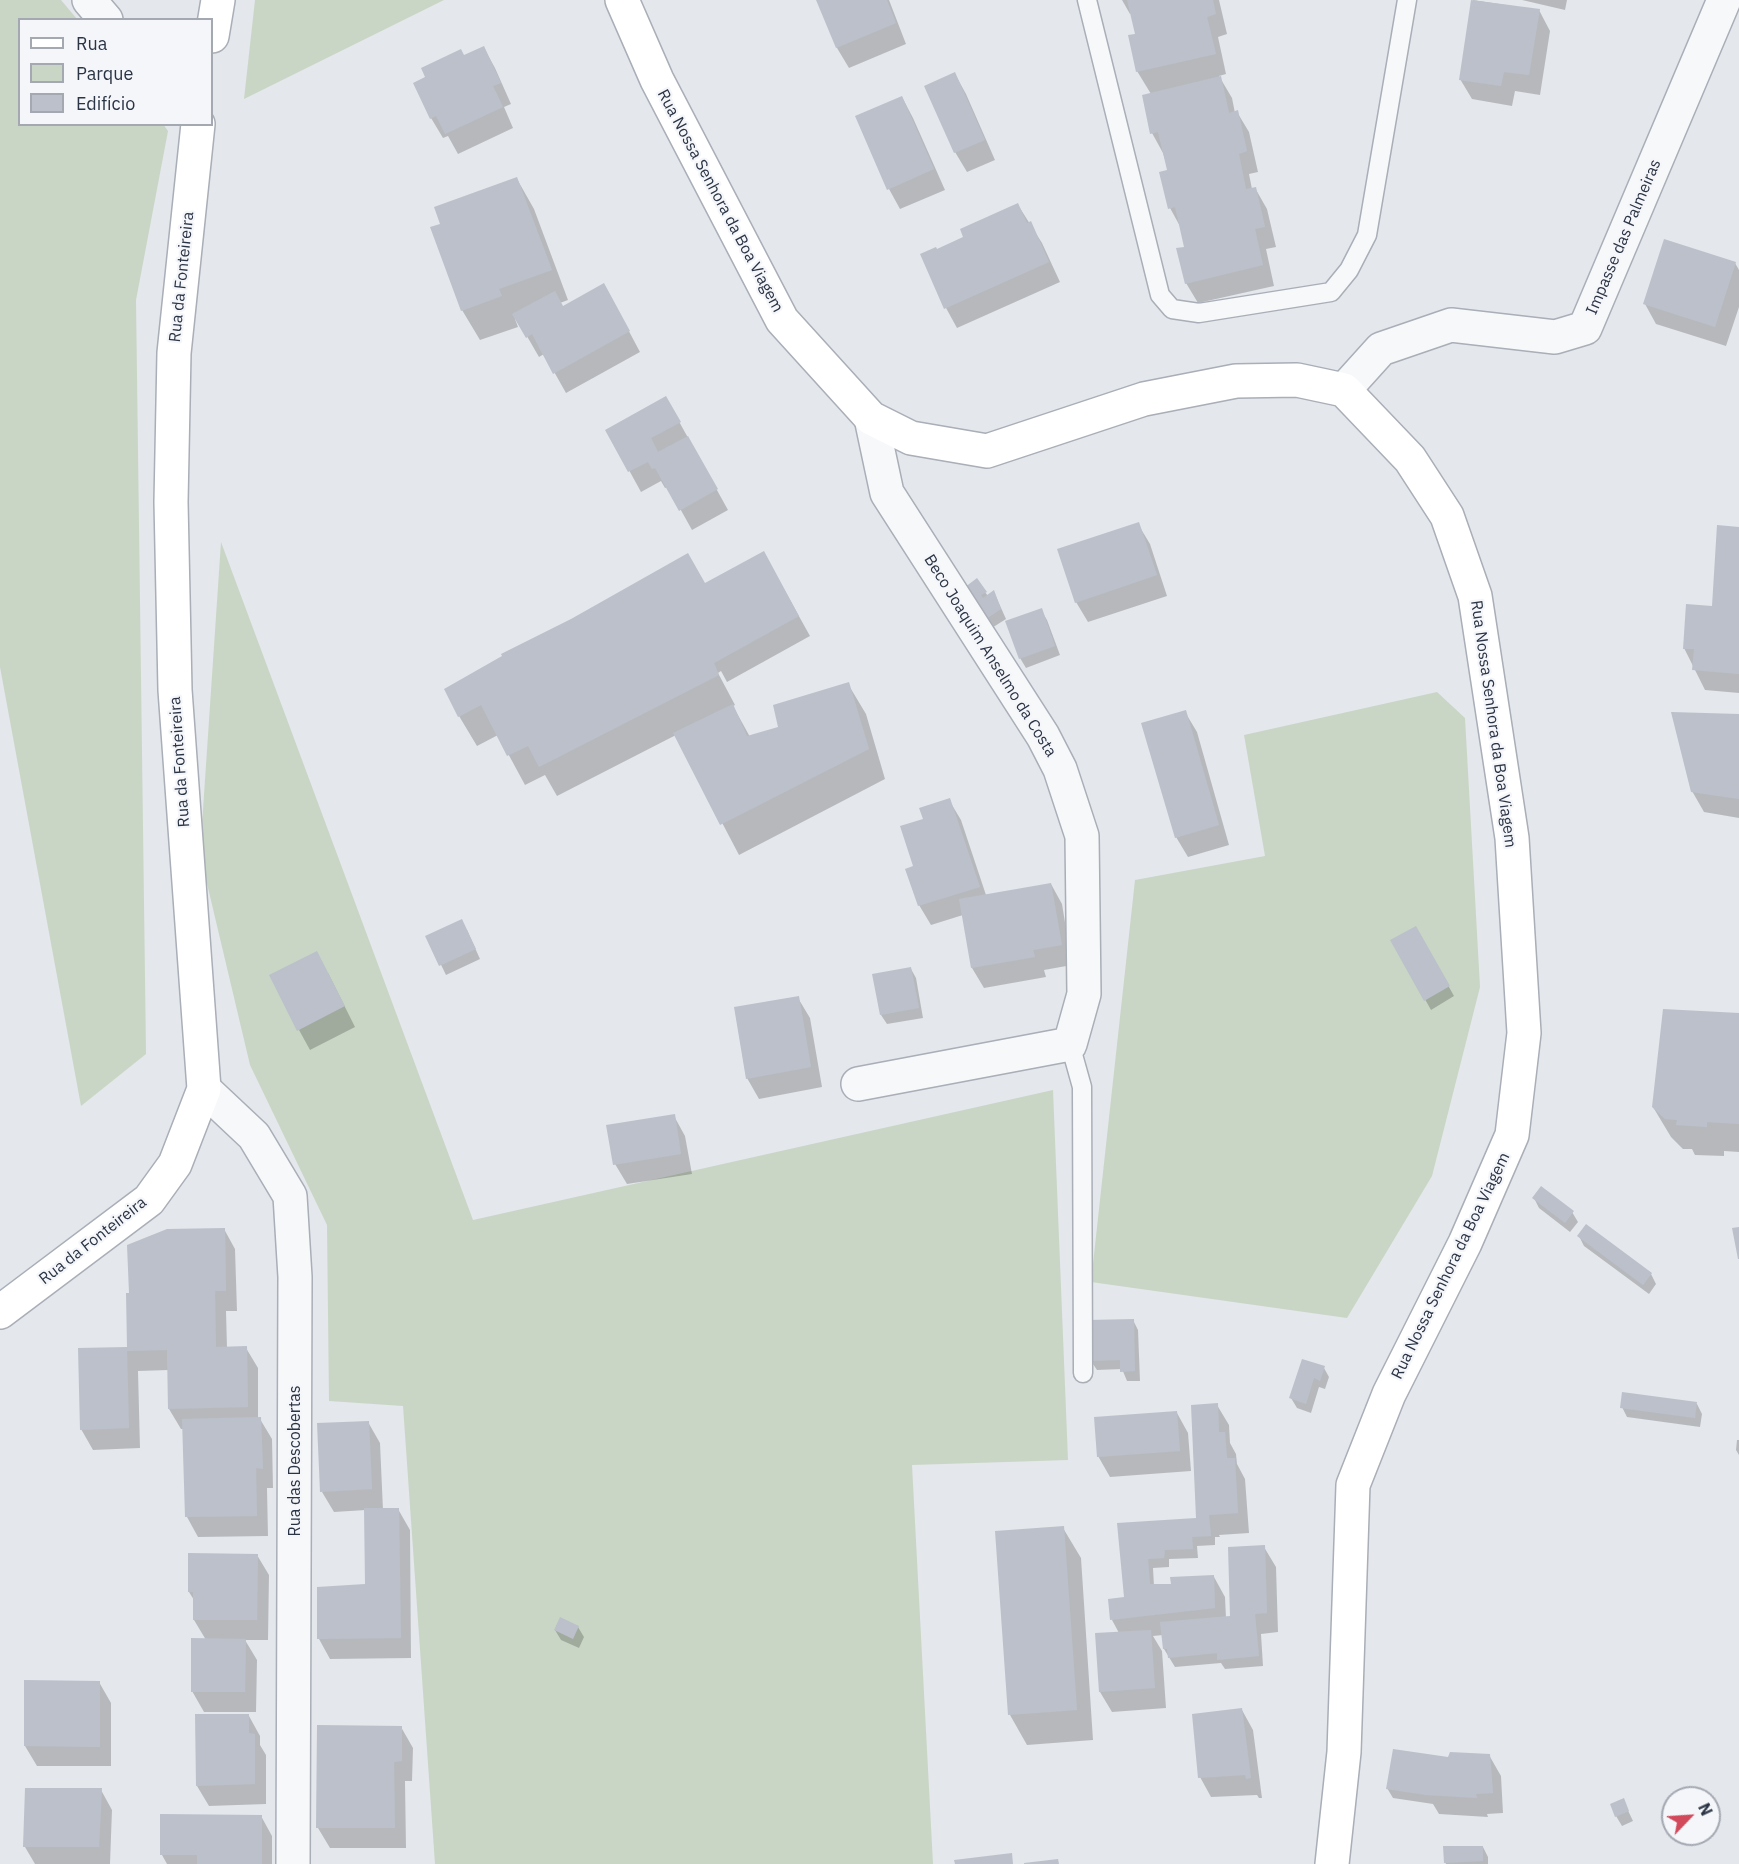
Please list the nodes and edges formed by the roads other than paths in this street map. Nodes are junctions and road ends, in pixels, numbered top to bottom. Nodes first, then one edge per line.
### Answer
1 (89, 0) edge
2 (218, 0) edge
3 (622, 0) edge
4 (1087, 0) edge
5 (1407, 0) edge
6 (1724, 0) edge
7 (104, 18) edge
8 (213, 30) edge
9 (198, 126) edge
10 (1344, 390) junction
11 (871, 418) junction
12 (1070, 1044) junction
13 (858, 1084) dead end
14 (204, 1089) junction
15 (0, 1312) edge
16 (1083, 1373) dead end
17 (293, 1864) edge
18 (1332, 1864) edge

1 - 7 street
2 - 8 main road
3 - 11 main road, Rua Nossa Senhora da Boa Viagem
4 - 5 lane
6 - 10 street, Impasse das Palmeiras
9 - 14 main road, Rua da Fonteireira
10 - 11 main road, Rua Nossa Senhora da Boa Viagem
10 - 18 main road, Rua Nossa Senhora da Boa Viagem
11 - 12 street, Beco Joaquim Anselmo da Costa
12 - 13 street
12 - 16 lane
14 - 15 main road, Rua da Fonteireira
14 - 17 street, Rua das Descobertas

